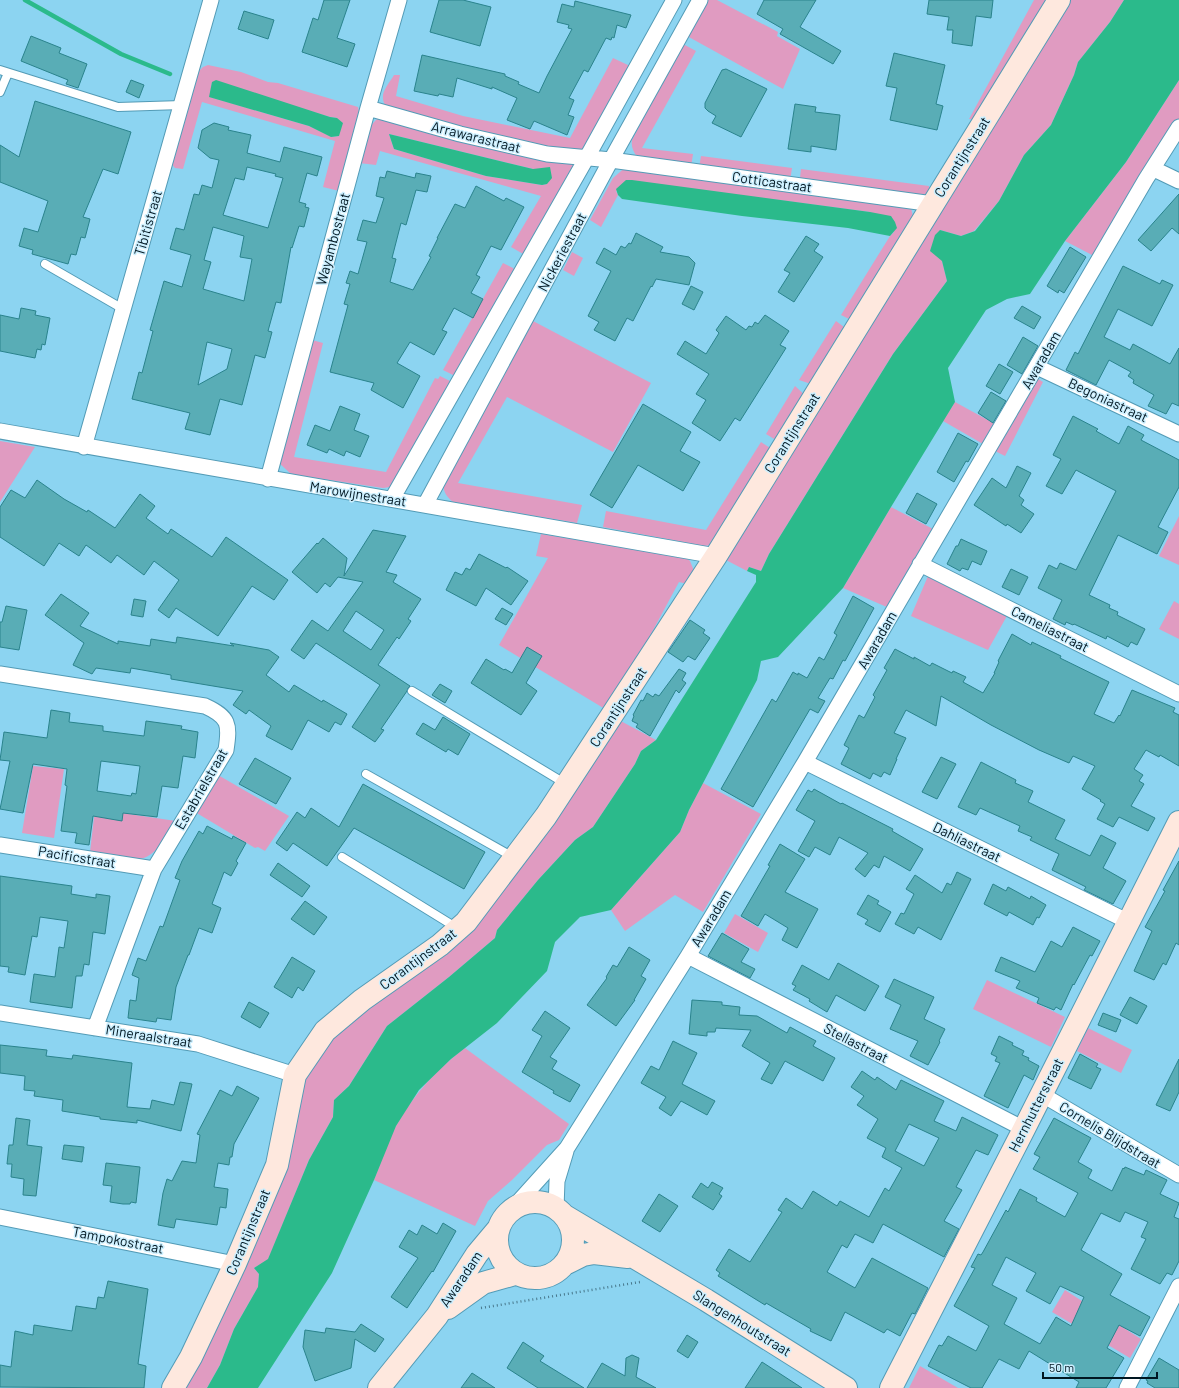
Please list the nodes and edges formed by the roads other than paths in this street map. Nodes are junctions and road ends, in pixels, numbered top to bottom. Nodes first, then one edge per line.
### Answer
1 (211, 0) edge
2 (399, 0) edge
3 (674, 0) edge
4 (700, 0) edge
5 (1059, 0) edge
6 (4, 71) edge
7 (0, 92) edge
8 (182, 105) junction
9 (368, 108) junction
10 (1179, 127) edge
11 (586, 159) junction
12 (611, 160) junction
13 (1154, 169) junction
14 (1179, 181) edge
15 (933, 204) junction
16 (45, 264) dead end
17 (123, 309) junction
18 (1037, 366) junction
19 (0, 431) edge
20 (1179, 434) edge
21 (84, 446) junction
22 (268, 479) junction
23 (392, 499) junction
24 (425, 505) junction
25 (716, 556) junction
26 (920, 564) junction
27 (0, 674) edge
28 (412, 691) dead end
29 (1179, 694) edge
30 (805, 762) junction
31 (366, 774) dead end
32 (567, 784) junction
33 (1179, 822) edge
34 (0, 845) edge
35 (342, 857) dead end
36 (514, 858) junction
37 (154, 869) junction
38 (1129, 922) junction
39 (458, 929) junction
40 (688, 956) junction
41 (0, 1013) edge
42 (95, 1028) junction
43 (295, 1074) junction
44 (1042, 1094) junction
45 (1024, 1129) junction
46 (567, 1148) junction
47 (1179, 1175) edge
48 (511, 1210) junction
49 (560, 1212) junction
50 (0, 1217) edge
51 (498, 1229) junction
52 (637, 1259) junction
53 (567, 1262) junction
54 (235, 1264) junction
55 (516, 1274) junction
56 (1179, 1286) edge
57 (437, 1316) junction
58 (173, 1388) edge
59 (379, 1388) edge
60 (846, 1388) edge
61 (892, 1388) edge
62 (1127, 1388) edge

1 - 8 street, Tibitistraat
2 - 9 street, Wayambostraat
3 - 11 street, Nickeriestraat
4 - 12 street, Nickeriestraat
5 - 15 street, Corantijnstraat
6 - 7 lane
6 - 8 lane
8 - 17 street, Tibitistraat
9 - 11 street, Arrawarastraat
9 - 22 street, Wayambostraat
10 - 13 street, Awaradam
11 - 12 street, Arrawarastraat
11 - 23 street, Nickeriestraat
12 - 15 street, Cotticastraat
12 - 24 street, Nickeriestraat
13 - 14 street
13 - 18 street, Awaradam
15 - 25 street, Corantijnstraat
16 - 17 lane
17 - 21 street, Tibitistraat
18 - 20 street, Begoniastraat
18 - 26 street, Awaradam
19 - 21 street, Marowijnestraat
21 - 22 street, Marowijnestraat
22 - 23 street, Marowijnestraat
23 - 24 street, Marowijnestraat
24 - 25 street, Marowijnestraat
25 - 32 street, Corantijnstraat
26 - 29 street, Cameliastraat
26 - 30 street, Awaradam
27 - 37 street, Estabrielstraat
28 - 32 lane
30 - 38 street, Dahliastraat
30 - 40 street, Awaradam
31 - 36 lane
32 - 36 street, Corantijnstraat
33 - 38 street, Hernhutterstraat
34 - 37 street, Pacificstraat
35 - 39 lane
36 - 39 street, Corantijnstraat
37 - 42 street, Estabrielstraat
38 - 44 street, Hernhutterstraat
39 - 43 street, Corantijnstraat
40 - 45 street, Stellastraat
40 - 46 street, Awaradam
41 - 42 street, Mineraalstraat
42 - 43 street, Mineraalstraat
43 - 54 street, Corantijnstraat
44 - 45 street, Hernhutterstraat
44 - 47 street, Cornelis Blijdstraat
45 - 61 street, Hernhutterstraat
46 - 48 street, Awaradam
46 - 49 street, Awaradam
48 - 49 street
48 - 51 street
49 - 52 street, Slangenhoutstraat
49 - 53 street
50 - 54 street, Tampokostraat
51 - 55 street
51 - 57 street, Awaradam
52 - 53 street, Slangenhoutstraat
52 - 60 street, Slangenhoutstraat
53 - 55 street
54 - 58 street, Corantijnstraat
55 - 57 street, Awaradam
56 - 62 street
57 - 59 street

